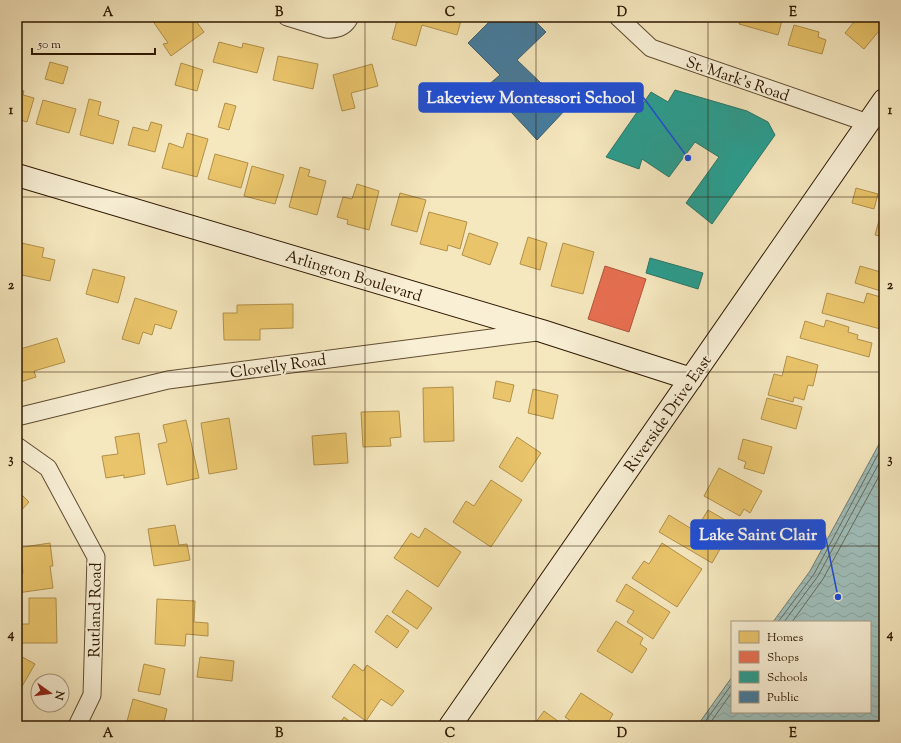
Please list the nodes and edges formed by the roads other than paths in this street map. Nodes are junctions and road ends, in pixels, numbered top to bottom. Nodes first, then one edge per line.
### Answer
1 (287, 17) edge
2 (350, 17) edge
3 (618, 17) edge
4 (884, 100) edge
5 (868, 123) junction
6 (17, 175) edge
7 (542, 331) junction
8 (691, 378) junction
9 (17, 417) edge
10 (17, 446) edge
11 (77, 726) edge
12 (450, 726) edge

1 - 2 street
3 - 5 street, St. Mark's Road
4 - 5 street, Riverside Drive East
5 - 8 street, Riverside Drive East
6 - 7 street, Arlington Boulevard
7 - 8 street, Arlington Boulevard
7 - 9 street, Clovelly Road
8 - 12 street, Riverside Drive East
10 - 11 street, Rutland Road

